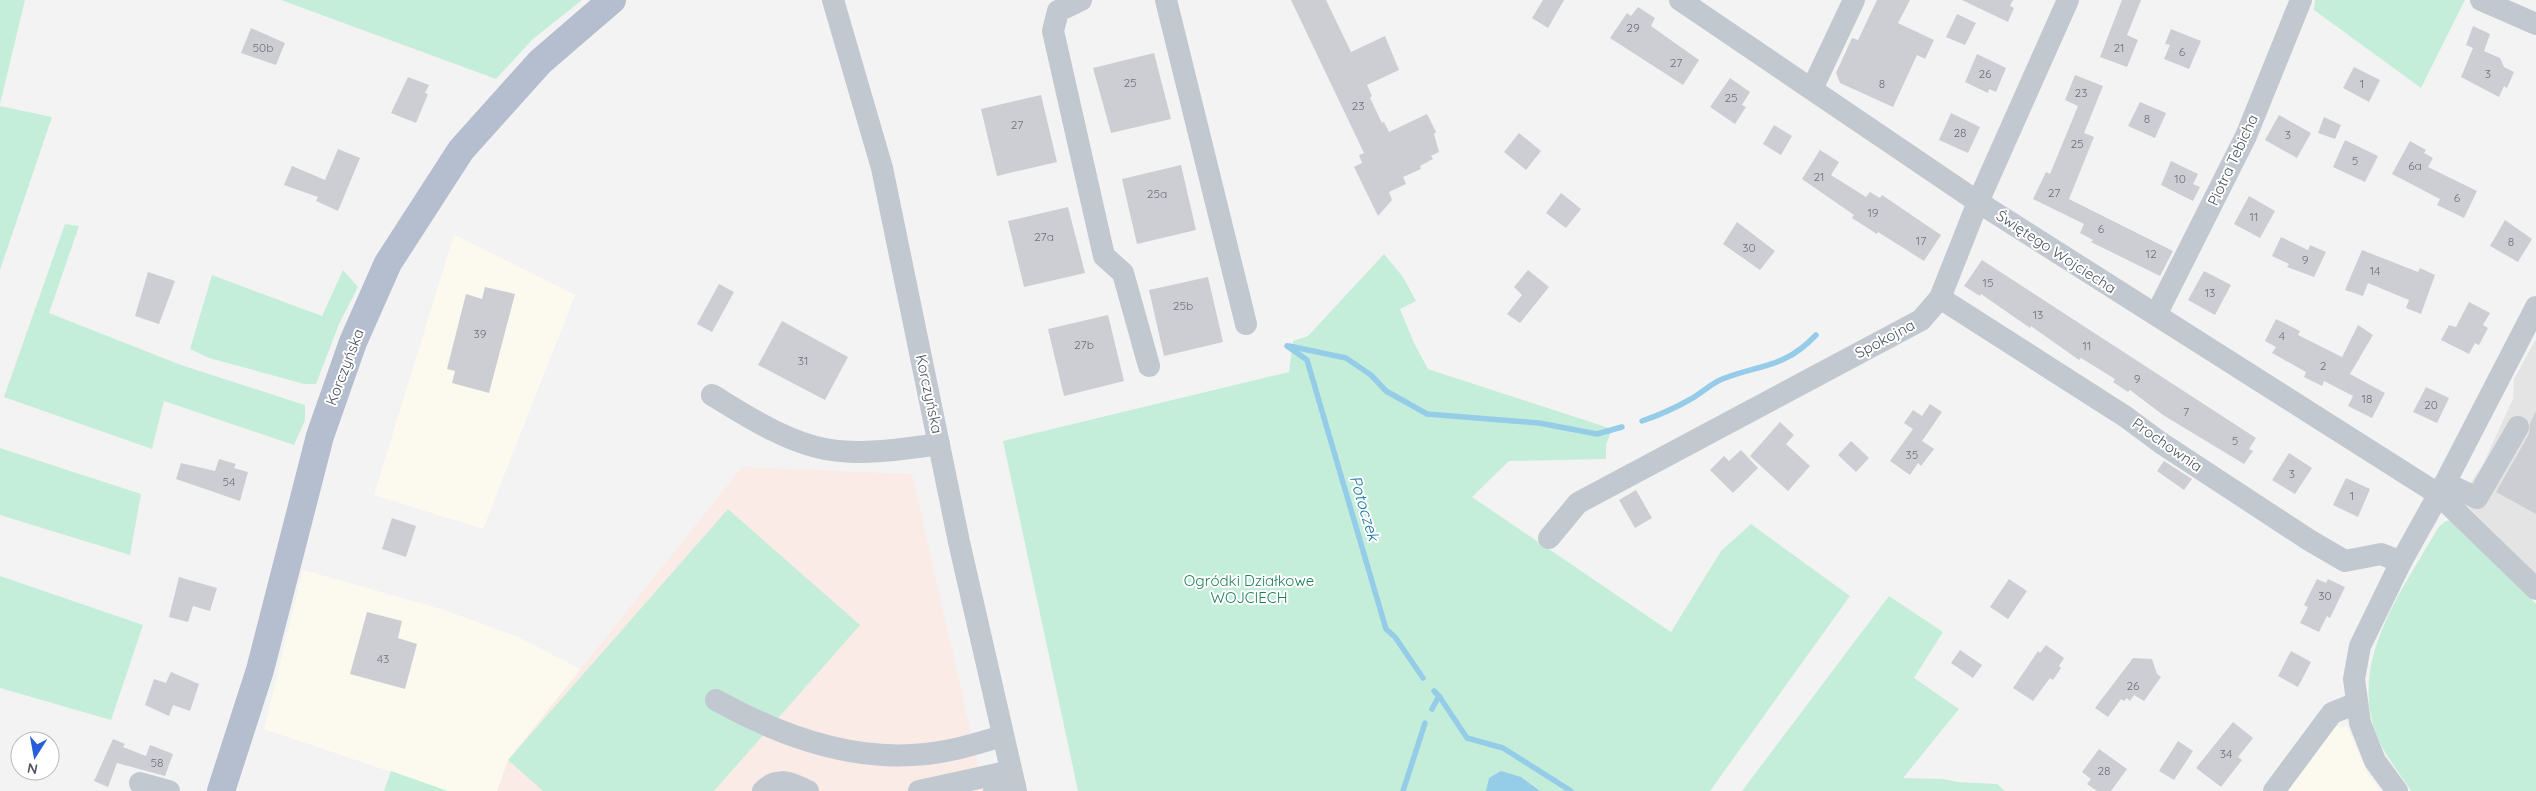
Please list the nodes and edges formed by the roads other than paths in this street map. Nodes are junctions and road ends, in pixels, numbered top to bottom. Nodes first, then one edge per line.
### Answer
1 (833, 0) edge
2 (1081, 0) edge
3 (1166, 0) edge
4 (1680, 0) edge
5 (1854, 0) edge
6 (2068, 0) edge
7 (2301, 0) edge
8 (2481, 0) edge
9 (611, 4) edge
10 (2536, 24) edge
11 (1812, 89) junction
12 (1978, 202) junction
13 (1940, 298) junction
14 (2536, 307) edge
15 (2156, 316) junction
16 (1246, 324) dead end
17 (1149, 366) dead end
18 (712, 395) dead end
19 (2518, 427) dead end
20 (939, 444) junction
21 (2442, 488) junction
22 (1549, 538) dead end
23 (2401, 562) junction
24 (2536, 589) edge
25 (716, 700) dead end
26 (2357, 703) junction
27 (1002, 736) junction
28 (140, 783) dead end
29 (1009, 785) edge
30 (169, 791) edge
31 (221, 791) edge
32 (763, 791) edge
33 (808, 791) edge
34 (919, 791) edge
35 (2274, 791) edge
36 (2397, 791) edge

1 - 20 street, Korczyńska
2 - 17 street
3 - 16 street
4 - 11 street, Świętego Wojciecha
5 - 11 street
6 - 12 street, Spokojna
7 - 15 street, Piotra Tebicha
8 - 10 street
9 - 31 main road, Korczyńska
11 - 12 street, Świętego Wojciecha
12 - 13 street, Spokojna
12 - 15 street, Świętego Wojciecha
13 - 22 street, Spokojna
13 - 23 street, Prochownia
14 - 21 street
15 - 21 street, Świętego Wojciecha
18 - 20 street
19 - 21 street
20 - 27 street, Korczyńska
21 - 23 street
21 - 24 street
23 - 26 street
25 - 27 street
26 - 35 street
26 - 36 street
27 - 29 street, Korczyńska
28 - 30 street
29 - 34 street
32 - 33 street

